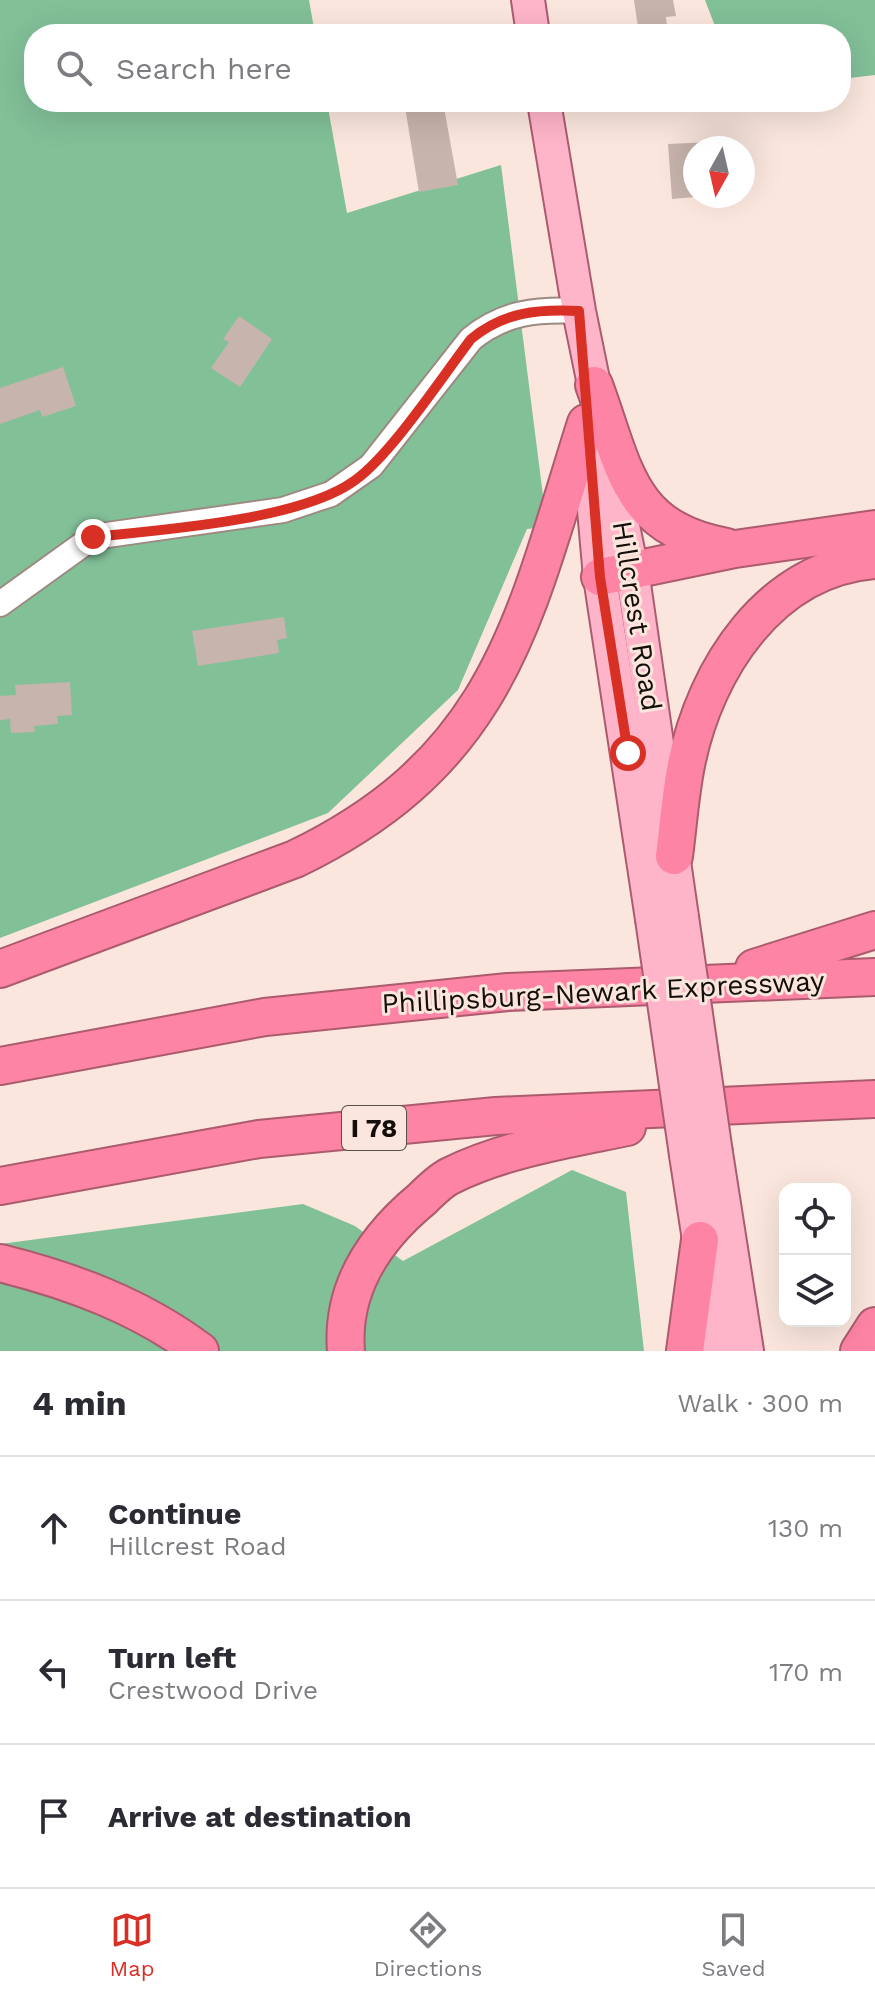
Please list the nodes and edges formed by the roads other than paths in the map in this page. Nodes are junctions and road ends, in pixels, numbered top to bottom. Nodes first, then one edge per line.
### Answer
1 (528, 0) edge
2 (532, 24) edge
3 (546, 112) edge
4 (579, 311) junction
5 (594, 385) junction
6 (586, 423) junction
7 (875, 529) edge
8 (735, 549) junction
9 (875, 560) edge
10 (616, 573) junction
11 (0, 604) edge
12 (674, 856) junction
13 (667, 918) junction
14 (875, 930) edge
15 (0, 969) edge
16 (875, 977) edge
17 (709, 982) junction
18 (0, 1066) edge
19 (875, 1099) edge
20 (752, 1102) junction
21 (701, 1154) junction
22 (0, 1186) edge
23 (700, 1240) junction
24 (0, 1263) edge
25 (875, 1326) edge
26 (200, 1351) edge
27 (346, 1351) edge
28 (685, 1351) edge
29 (716, 1351) edge
30 (747, 1351) edge
31 (859, 1351) edge

1 - 2 main road
3 - 4 main road, Hillcrest Road
4 - 5 main road, Hillcrest Road
4 - 6 main road, Hillcrest Road
4 - 11 street
5 - 8 highway
5 - 10 main road, Hillcrest Road
6 - 10 main road, Hillcrest Road
6 - 15 highway
7 - 8 highway
8 - 10 highway
9 - 12 highway
10 - 12 main road, Hillcrest Road
10 - 13 main road, Hillcrest Road
12 - 13 main road, Hillcrest Road
13 - 21 main road, Hillcrest Road, bridge
14 - 17 highway
16 - 17 highway, Phillipsburg-Newark Expressway
17 - 18 highway, Phillipsburg-Newark Expressway
19 - 20 highway, I 78
20 - 22 highway, I 78
20 - 27 highway
21 - 23 main road, Hillcrest Road
21 - 30 main road, Hillcrest Road
23 - 28 highway
23 - 29 main road, Hillcrest Road
24 - 26 highway
25 - 31 highway

